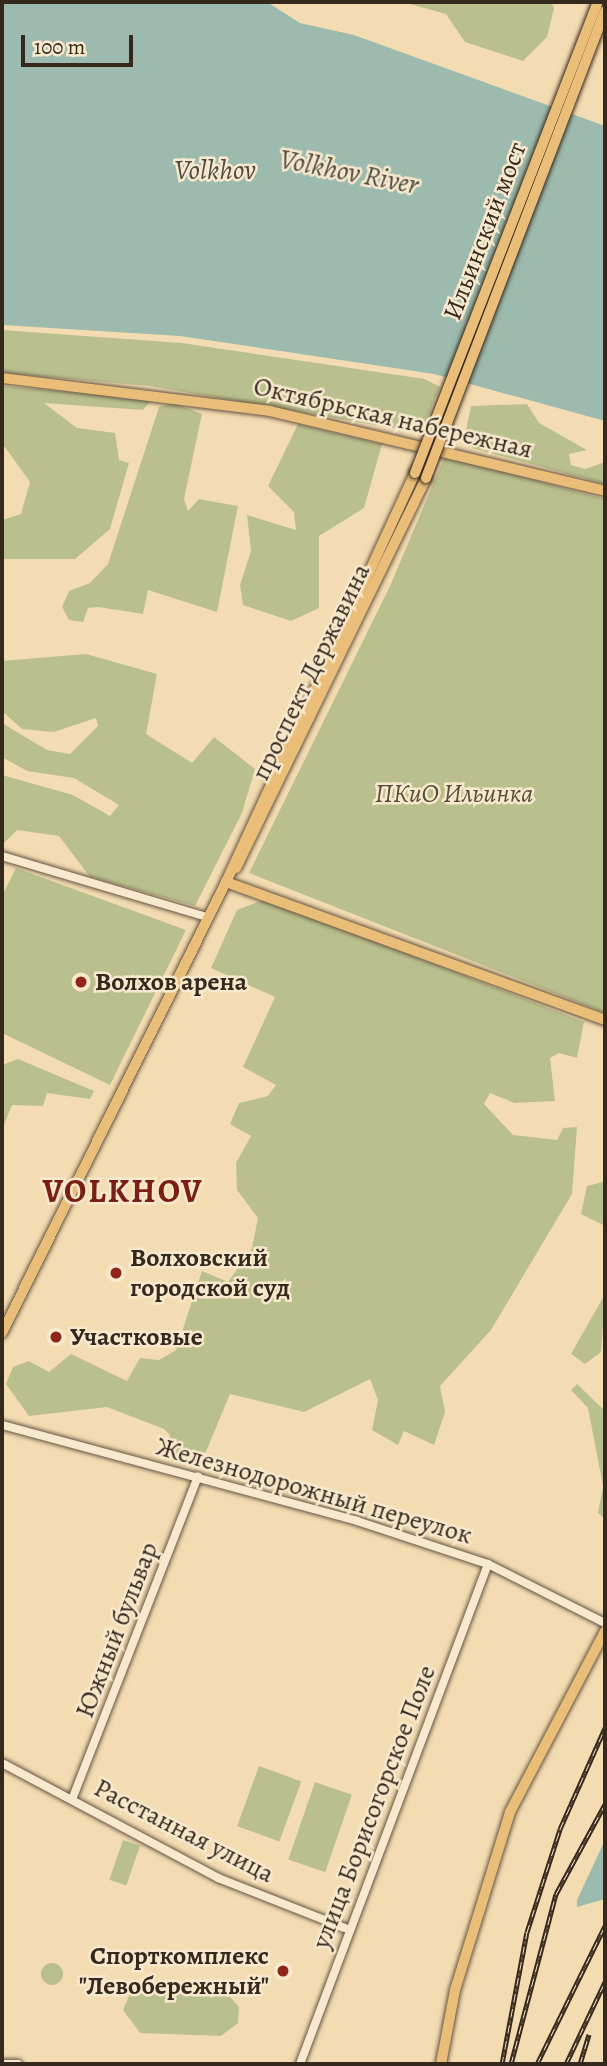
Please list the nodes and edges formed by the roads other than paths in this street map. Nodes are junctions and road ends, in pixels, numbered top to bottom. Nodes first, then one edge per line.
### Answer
1 (600, 6) edge
2 (2, 378) edge
3 (420, 476) joint
4 (605, 491) edge
5 (2, 856) edge
6 (226, 882) junction
7 (207, 917) junction
8 (605, 1020) edge
9 (2, 1333) edge
10 (2, 1425) edge
11 (198, 1476) junction
12 (488, 1564) junction
13 (605, 1623) edge
14 (605, 1631) edge
15 (2, 1763) edge
16 (73, 1797) junction
17 (350, 1930) junction
18 (2, 2064) edge
19 (18, 2064) edge
20 (300, 2064) edge
21 (441, 2064) edge

1 - 3 main road, Ильинский мост, bridge
2 - 4 main road, Октябрьская набережная
3 - 6 main road, проспект Державина
5 - 7 street
6 - 7 main road, проспект Державина
6 - 8 main road
7 - 9 main road, проспект Державина
10 - 11 street, Железнодорожный переулок
11 - 12 street, Железнодорожный переулок
11 - 16 street, Южный бульвар
12 - 13 street, Железнодорожный переулок
12 - 17 street, улица Борисогорское Поле
14 - 21 main road
15 - 16 street, Расстанная улица
16 - 17 street, Расстанная улица
17 - 20 street, улица Борисогорское Поле
18 - 19 street

